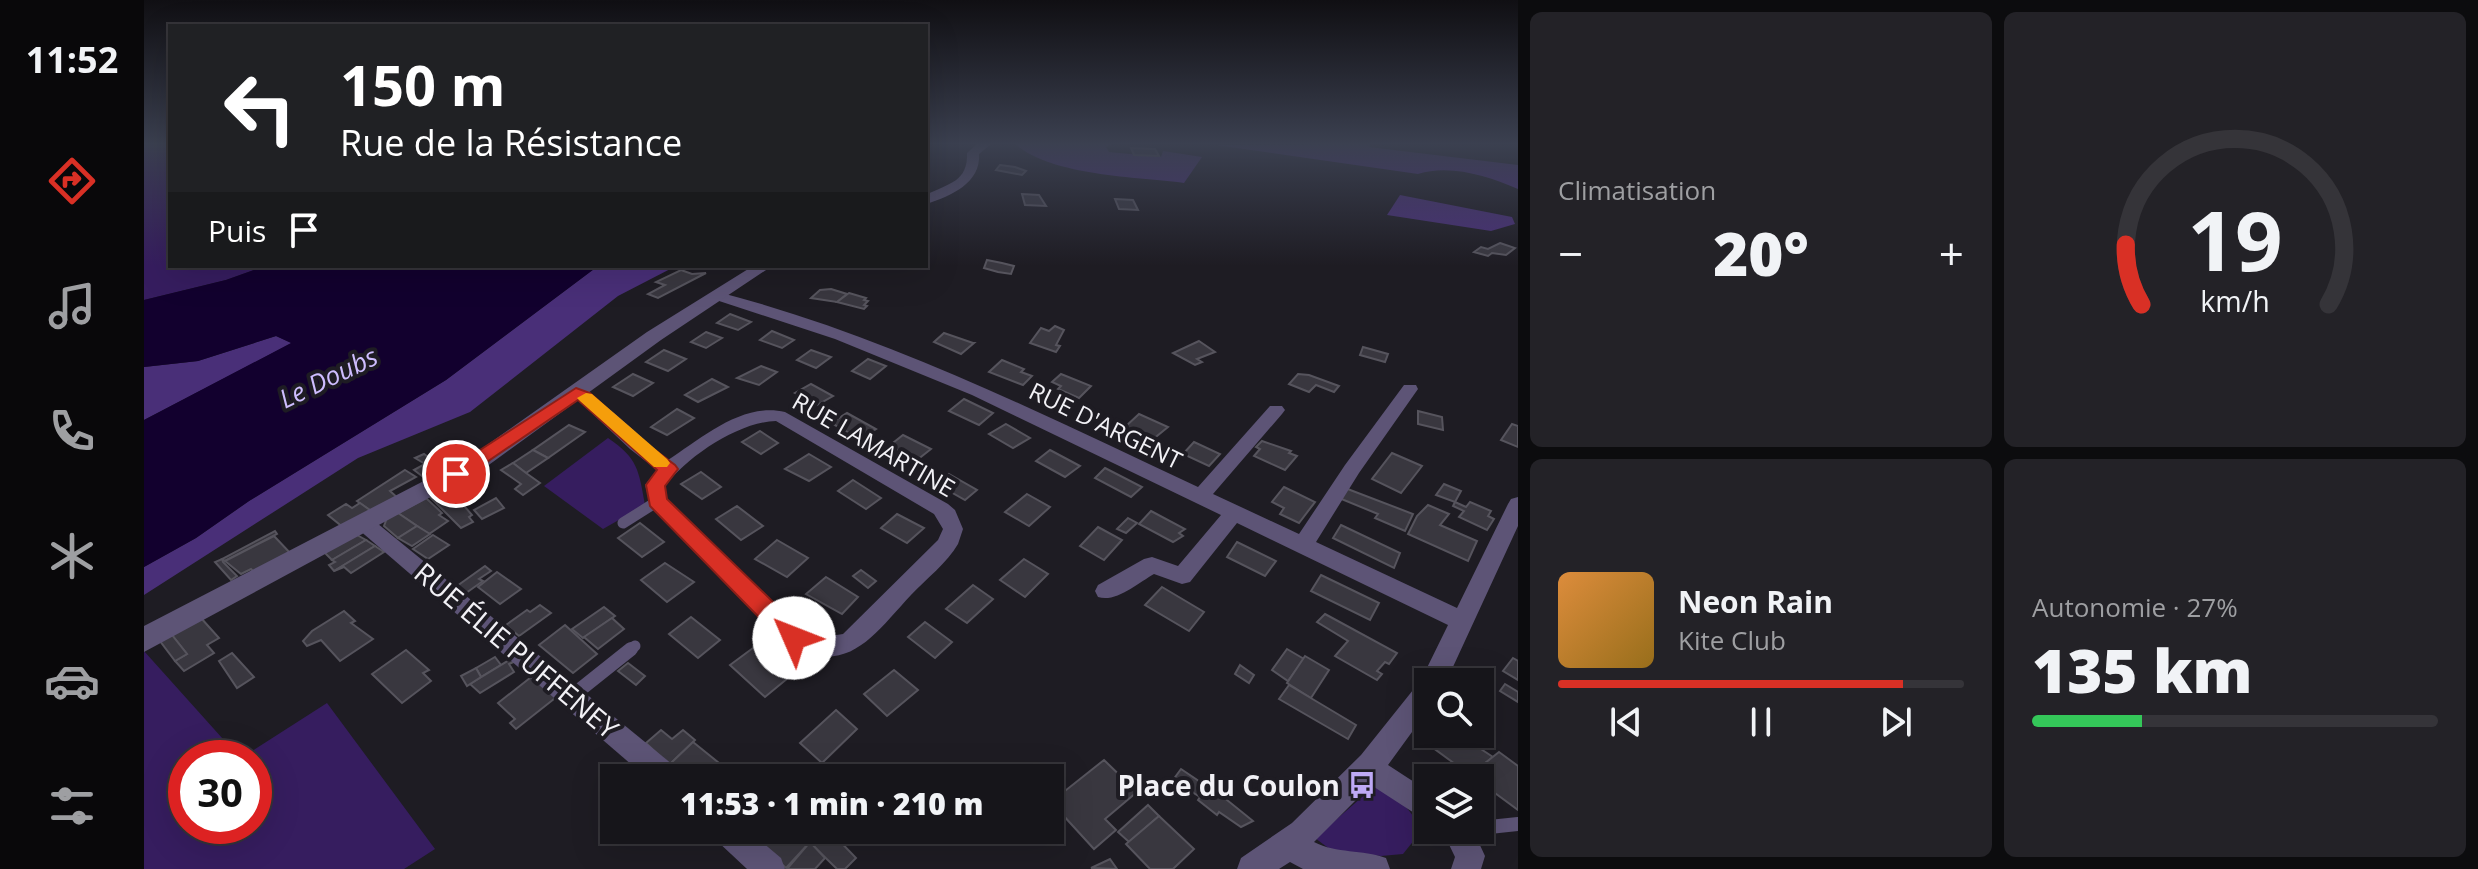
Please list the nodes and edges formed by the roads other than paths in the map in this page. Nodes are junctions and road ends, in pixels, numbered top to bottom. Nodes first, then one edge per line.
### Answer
1 (956, 185) edge
2 (928, 199) edge
3 (761, 268) edge
4 (718, 296) junction
5 (1410, 389) dead end
6 (576, 393) junction
7 (1276, 410) dead end
8 (668, 469) junction
9 (1200, 497) junction
10 (658, 501) junction
11 (1518, 504) edge
12 (1234, 513) junction
13 (623, 523) dead end
14 (365, 524) junction
15 (1303, 545) junction
16 (1106, 591) dead end
17 (1464, 622) junction
18 (144, 640) edge
19 (635, 646) dead end
20 (1440, 668) edge
21 (572, 696) junction
22 (1414, 711) edge
23 (652, 764) edge
24 (1370, 769) junction
25 (1414, 799) edge
26 (1518, 824) edge
27 (1494, 827) edge
28 (742, 844) edge
29 (1288, 844) junction
30 (1464, 844) edge
31 (770, 869) edge
32 (1252, 869) edge
33 (1375, 869) edge
34 (1466, 869) edge

1 - 2 street
3 - 4 street
4 - 6 street
4 - 9 street, RUE D'ARGENT
5 - 15 street
6 - 8 street
6 - 14 street
7 - 9 street
8 - 10 street
8 - 10 street, RUE LAMARTINE
9 - 12 street, RUE D'ARGENT
10 - 13 lane
11 - 17 street
12 - 15 street, RUE D'ARGENT
12 - 16 street
14 - 18 street
14 - 21 street, RUE ÉLIE PUFFENEY
15 - 17 street, RUE D'ARGENT
17 - 20 street
19 - 21 lane
21 - 23 street, RUE ÉLIE PUFFENEY
22 - 24 street
24 - 25 street
24 - 29 street
26 - 27 lane
28 - 31 street
29 - 32 street
29 - 33 street
30 - 34 street

